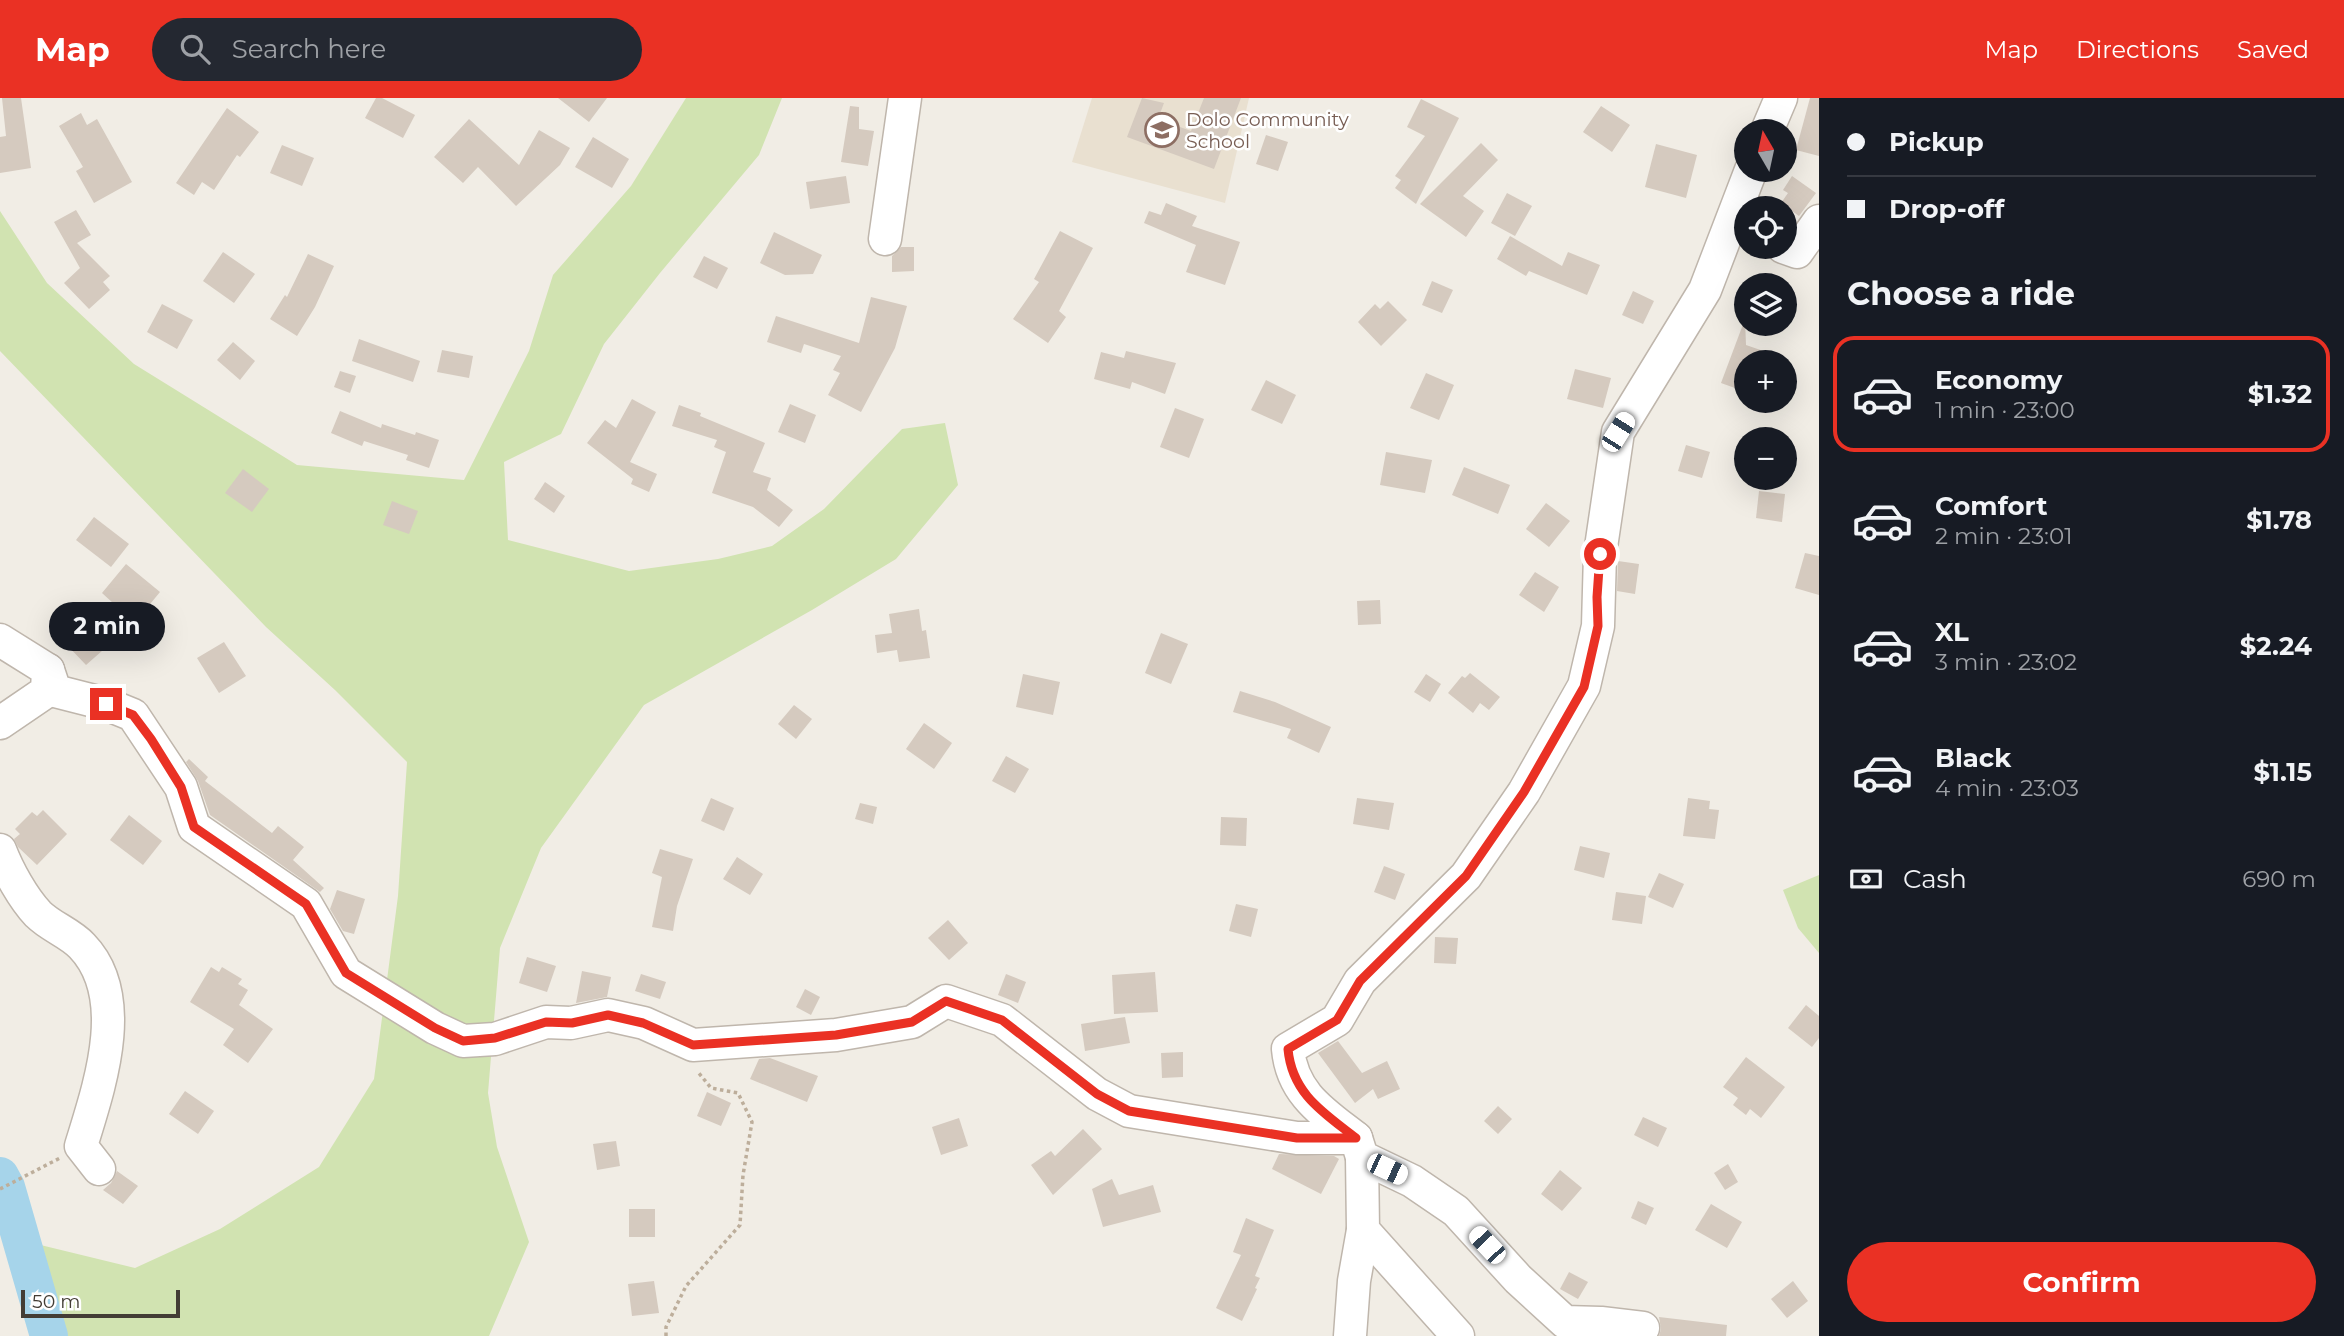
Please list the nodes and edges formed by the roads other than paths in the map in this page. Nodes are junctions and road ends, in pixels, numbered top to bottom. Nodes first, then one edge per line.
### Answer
1 (905, 98) edge
2 (1781, 98) edge
3 (1772, 119) edge
4 (1819, 221) edge
5 (1734, 238) edge
6 (885, 239) dead end
7 (1797, 252) edge
8 (0, 640) edge
9 (48, 670) junction
10 (0, 723) edge
11 (0, 850) edge
12 (1359, 1148) junction
13 (90, 1157) road end
14 (1363, 1230) junction
15 (1643, 1328) dead end
16 (1350, 1336) edge
17 (1458, 1336) edge

1 - 6 street
2 - 3 street
4 - 7 street
5 - 12 street
8 - 9 street
9 - 10 street
9 - 12 street
11 - 13 street
12 - 14 street
12 - 15 street
14 - 16 street
14 - 17 street

